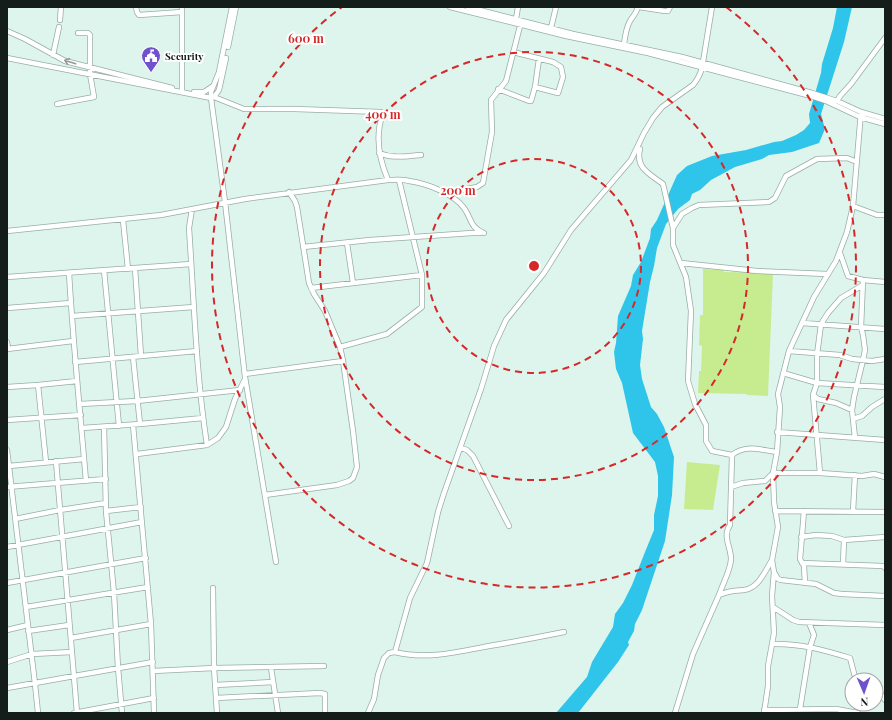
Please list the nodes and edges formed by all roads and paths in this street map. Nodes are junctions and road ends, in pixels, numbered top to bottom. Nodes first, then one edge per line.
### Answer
1 (61, 7) edge
2 (136, 7) edge
3 (232, 7) edge
4 (236, 7) edge
5 (450, 7) edge
6 (470, 7) edge
7 (518, 7) edge
8 (556, 7) edge
9 (639, 7) edge
10 (670, 7) edge
11 (712, 7) edge
12 (182, 9) edge
13 (491, 10) edge
14 (516, 19) junction
15 (60, 20) dead end
16 (521, 22) junction
17 (231, 24) junction
18 (59, 27) dead end
19 (551, 28) junction
20 (7, 31) edge
21 (78, 33) dead end
22 (885, 38) edge
23 (624, 44) junction
24 (513, 52) junction
25 (53, 55) junction
26 (7, 58) edge
27 (539, 59) junction
28 (702, 65) junction
29 (90, 68) junction
30 (90, 74) junction
31 (139, 82) junction
32 (216, 83) junction
33 (534, 87) junction
34 (498, 89) junction
35 (182, 91) junction
36 (212, 97) junction
37 (827, 100) junction
38 (837, 102) junction
39 (57, 104) dead end
40 (860, 115) junction
41 (885, 119) edge
42 (885, 124) edge
43 (644, 133) junction
44 (379, 153) junction
45 (421, 155) dead end
46 (857, 162) junction
47 (388, 180) junction
48 (399, 180) junction
49 (289, 192) junction
50 (446, 193) junction
51 (225, 202) junction
52 (853, 206) junction
53 (192, 209) junction
54 (885, 215) edge
55 (123, 220) junction
56 (673, 228) junction
57 (7, 231) edge
58 (414, 238) junction
59 (347, 242) junction
60 (303, 247) junction
61 (840, 253) junction
62 (681, 263) junction
63 (192, 264) junction
64 (135, 268) junction
65 (128, 269) junction
66 (104, 270) junction
67 (69, 273) junction
68 (827, 274) junction
69 (422, 275) junction
70 (7, 277) edge
71 (884, 281) edge
72 (353, 283) junction
73 (863, 283) junction
74 (311, 288) junction
75 (71, 304) junction
76 (194, 307) junction
77 (7, 308) edge
78 (138, 312) junction
79 (108, 314) junction
80 (72, 316) junction
81 (802, 323) junction
82 (821, 324) junction
83 (861, 327) junction
84 (885, 329) edge
85 (7, 342) edge
86 (73, 342) junction
87 (340, 347) junction
88 (7, 349) edge
89 (197, 351) junction
90 (789, 352) junction
91 (817, 355) junction
92 (141, 356) junction
93 (133, 357) junction
94 (112, 359) junction
95 (885, 359) edge
96 (864, 360) junction
97 (343, 361) junction
98 (75, 362) junction
99 (783, 373) junction
100 (245, 376) junction
101 (77, 381) junction
102 (817, 383) junction
103 (38, 385) junction
104 (857, 385) junction
105 (7, 387) edge
106 (885, 387) edge
107 (240, 390) junction
108 (201, 394) junction
109 (813, 395) junction
110 (885, 399) edge
111 (137, 401) junction
112 (116, 402) junction
113 (80, 404) junction
114 (852, 410) junction
115 (81, 415) junction
116 (42, 417) junction
117 (203, 418) junction
118 (7, 420) edge
119 (140, 424) junction
120 (134, 425) junction
121 (119, 426) junction
122 (104, 427) junction
123 (82, 428) junction
124 (777, 432) junction
125 (816, 435) junction
126 (856, 438) junction
127 (885, 440) edge
128 (207, 445) junction
129 (461, 448) junction
130 (7, 450) edge
131 (777, 452) junction
132 (137, 454) junction
133 (732, 455) junction
134 (84, 459) junction
135 (56, 461) junction
136 (46, 462) junction
137 (8, 466) junction
138 (773, 473) junction
139 (820, 473) junction
140 (855, 475) junction
141 (885, 477) edge
142 (106, 479) junction
143 (86, 481) junction
144 (58, 484) junction
145 (9, 487) edge
146 (731, 487) junction
147 (265, 495) junction
148 (106, 503) junction
149 (141, 507) junction
150 (60, 510) junction
151 (106, 511) junction
152 (775, 511) junction
153 (804, 511) junction
154 (853, 511) junction
155 (885, 512) edge
156 (15, 519) junction
157 (142, 522) junction
158 (509, 526) dead end
159 (107, 528) junction
160 (63, 537) junction
161 (801, 537) junction
162 (885, 537) edge
163 (844, 540) junction
164 (18, 545) junction
165 (7, 547) edge
166 (146, 558) junction
167 (772, 560) junction
168 (276, 562) dead end
169 (802, 563) junction
170 (111, 564) junction
171 (843, 564) junction
172 (885, 568) edge
173 (65, 572) junction
174 (774, 572) junction
175 (23, 580) junction
176 (805, 582) junction
177 (7, 583) edge
178 (148, 587) junction
179 (213, 588) dead end
180 (114, 593) junction
181 (719, 594) junction
182 (885, 596) edge
183 (67, 601) junction
184 (26, 607) junction
185 (773, 607) junction
186 (809, 623) junction
187 (151, 624) junction
188 (28, 625) junction
189 (69, 625) junction
190 (885, 625) edge
191 (7, 630) edge
192 (116, 630) junction
193 (28, 631) junction
194 (564, 632) dead end
195 (71, 638) junction
196 (772, 644) junction
197 (810, 647) junction
198 (72, 652) junction
199 (395, 652) junction
200 (32, 654) junction
201 (7, 662) edge
202 (153, 662) junction
203 (324, 666) dead end
204 (118, 668) junction
205 (214, 668) junction
206 (271, 668) junction
207 (153, 671) junction
208 (854, 672) edge
209 (74, 677) junction
210 (273, 682) junction
211 (35, 684) junction
212 (215, 685) junction
213 (7, 688) edge
214 (276, 695) junction
215 (154, 698) junction
216 (216, 698) junction
217 (121, 704) junction
218 (800, 709) junction
219 (844, 711) edge
220 (764, 712) edge
221 (846, 712) edge
222 (38, 713) edge
223 (76, 713) edge
224 (122, 713) edge
225 (154, 713) edge
226 (217, 713) edge
227 (278, 713) edge
228 (325, 713) edge
229 (368, 713) edge
230 (675, 713) edge
231 (858, 713) edge

1 - 15 street
2 - 12 street
3 - 17 street
4 - 17 street
5 - 16 street
6 - 13 street
7 - 14 street
8 - 19 street
9 - 10 street
9 - 23 street
11 - 28 street
12 - 35 street
13 - 14 street
14 - 16 street
16 - 19 street
16 - 24 street
16 - 28 street
17 - 32 street
17 - 36 street
18 - 25 street
19 - 23 street
20 - 25 street
21 - 29 street
22 - 38 street
23 - 28 street
24 - 27 street
24 - 34 street
29 -> 25 street
26 - 30 street
27 - 33 street
27 - 33 street
28 - 37 street
28 - 43 street
29 - 30 street
29 - 31 street
30 - 31 street
30 - 39 street
31 - 35 street
32 - 35 street
32 - 36 street
33 - 34 street
34 - 50 street
35 - 36 street
36 - 44 street
36 - 51 street
37 - 38 street
37 - 40 street
38 - 40 street
40 - 41 street
40 - 42 street
40 - 46 street
43 - 56 street
43 - 129 street
44 - 45 street
44 - 47 street
46 - 52 street
46 - 56 street
47 - 48 street
47 - 49 street
48 - 50 street
48 - 58 street
49 - 51 street
49 - 60 street
50 - 58 street
51 - 53 street
51 - 100 street
52 - 54 street
52 - 61 street
53 - 55 street
53 - 63 street
55 - 57 street
55 - 65 street
56 - 62 street
58 - 59 street
58 - 69 street
59 - 60 street
59 - 72 street
60 - 74 street
61 - 68 street
61 - 73 street
62 - 68 street
62 - 133 street
63 - 64 street
63 - 76 street
64 - 65 street
64 - 78 street
65 - 66 street
66 - 67 street
66 - 79 street
67 - 70 street
67 - 75 street
68 - 81 street
69 - 72 street
69 - 87 street
71 - 73 street
72 - 74 street
73 - 82 street
73 - 83 street
74 - 87 street
75 - 77 street
75 - 80 street
76 - 78 street
76 - 89 street
78 - 79 street
78 - 92 street
79 - 80 street
79 - 94 street
80 - 86 street
81 - 82 street
81 - 90 street
82 - 83 street
82 - 91 street
83 - 84 street
83 - 96 street
85 - 88 street
86 - 88 street
86 - 98 street
87 - 97 street
89 - 92 street
89 - 108 street
90 - 91 street
90 - 99 street
91 - 96 street
91 - 102 street
92 - 93 street
93 - 94 street
93 - 111 street
94 - 98 street
94 - 112 street
95 - 96 street
96 - 104 street
97 - 100 street
97 - 147 street
98 - 101 street
99 - 102 street
99 - 124 street
100 - 107 street
100 - 147 street
101 - 103 street
101 - 113 street
102 - 104 street
102 - 109 street
103 - 105 street
103 - 116 street
104 - 106 street
104 - 114 street
107 - 108 street
107 - 128 street
108 - 111 street
108 - 117 street
109 - 114 street
109 - 125 street
110 - 114 street
111 - 112 street
111 - 119 street
112 - 113 street
112 - 121 street
113 - 115 street
114 - 126 street
115 - 116 street
115 - 123 street
116 - 118 street
116 - 136 street
117 - 119 street
117 - 128 street
119 - 120 street
120 - 121 street
120 - 132 street
121 - 122 street
122 - 123 street
122 - 142 street
123 - 134 street
124 - 125 street
124 - 131 street
125 - 126 street
125 - 139 street
126 - 127 street
128 - 132 street
129 - 158 street
129 - 199 street
130 - 137 street
131 - 133 street
131 - 138 street
132 - 149 street
133 - 146 street
134 - 135 street
134 - 143 street
135 - 136 street
135 - 144 street
136 - 137 street
137 - 145 street
138 - 139 street
138 - 146 street
138 - 152 street
139 - 140 street
140 - 141 street
140 - 154 street
142 - 143 street
142 - 148 street
143 - 144 street
144 - 145 street
144 - 150 street
145 - 156 street
146 - 181 street
147 - 168 street
148 - 150 street
148 - 151 street
149 - 151 street
149 - 157 street
150 - 156 street
150 - 160 street
151 - 159 street
152 - 153 street
152 - 167 street
153 - 154 street
153 - 161 street
154 - 155 street
156 - 164 street
157 - 159 street
157 - 166 street
159 - 160 street
159 - 170 street
160 - 164 street
160 - 173 street
161 - 163 street
161 - 169 street
162 - 163 street
163 - 171 street
164 - 165 street
164 - 175 street
166 - 170 street
166 - 178 street
167 - 174 street
167 - 181 street
169 - 171 street
169 - 176 street
170 - 173 street
170 - 180 street
171 - 172 street
173 - 175 street
173 - 183 street
174 - 176 street
174 - 185 street
175 - 177 street
175 - 184 street
176 - 182 street
178 - 180 street
178 - 187 street
179 - 205 street
180 - 183 street
180 - 192 street
181 - 230 street
183 - 184 street
183 - 189 street
184 - 188 street
185 - 186 street
185 - 196 street
186 - 190 street
186 - 197 street
187 - 192 street
187 - 202 street
188 - 191 street
188 - 193 street
189 - 193 street
189 - 195 street
192 - 195 street
192 - 204 street
193 - 200 street
194 - 199 street
195 - 198 street
196 - 197 street
196 - 220 street
197 - 208 street
197 - 218 street
198 - 200 street
198 - 209 street
199 - 229 street
200 - 201 street
200 - 211 street
202 - 204 street
202 - 207 street
203 - 206 street
204 - 209 street
204 - 217 street
205 - 206 street
205 - 207 street
205 - 212 street
206 - 210 street
207 - 215 street
209 - 211 street
209 - 223 street
210 - 212 street
210 - 214 street
211 - 213 street
211 - 222 street
212 - 216 street
214 - 216 street
214 - 227 street
214 - 228 street
215 - 217 street
215 - 225 street
216 - 226 street
217 - 223 street
217 - 224 street
218 - 219 street
218 - 220 street
221 - 231 street

